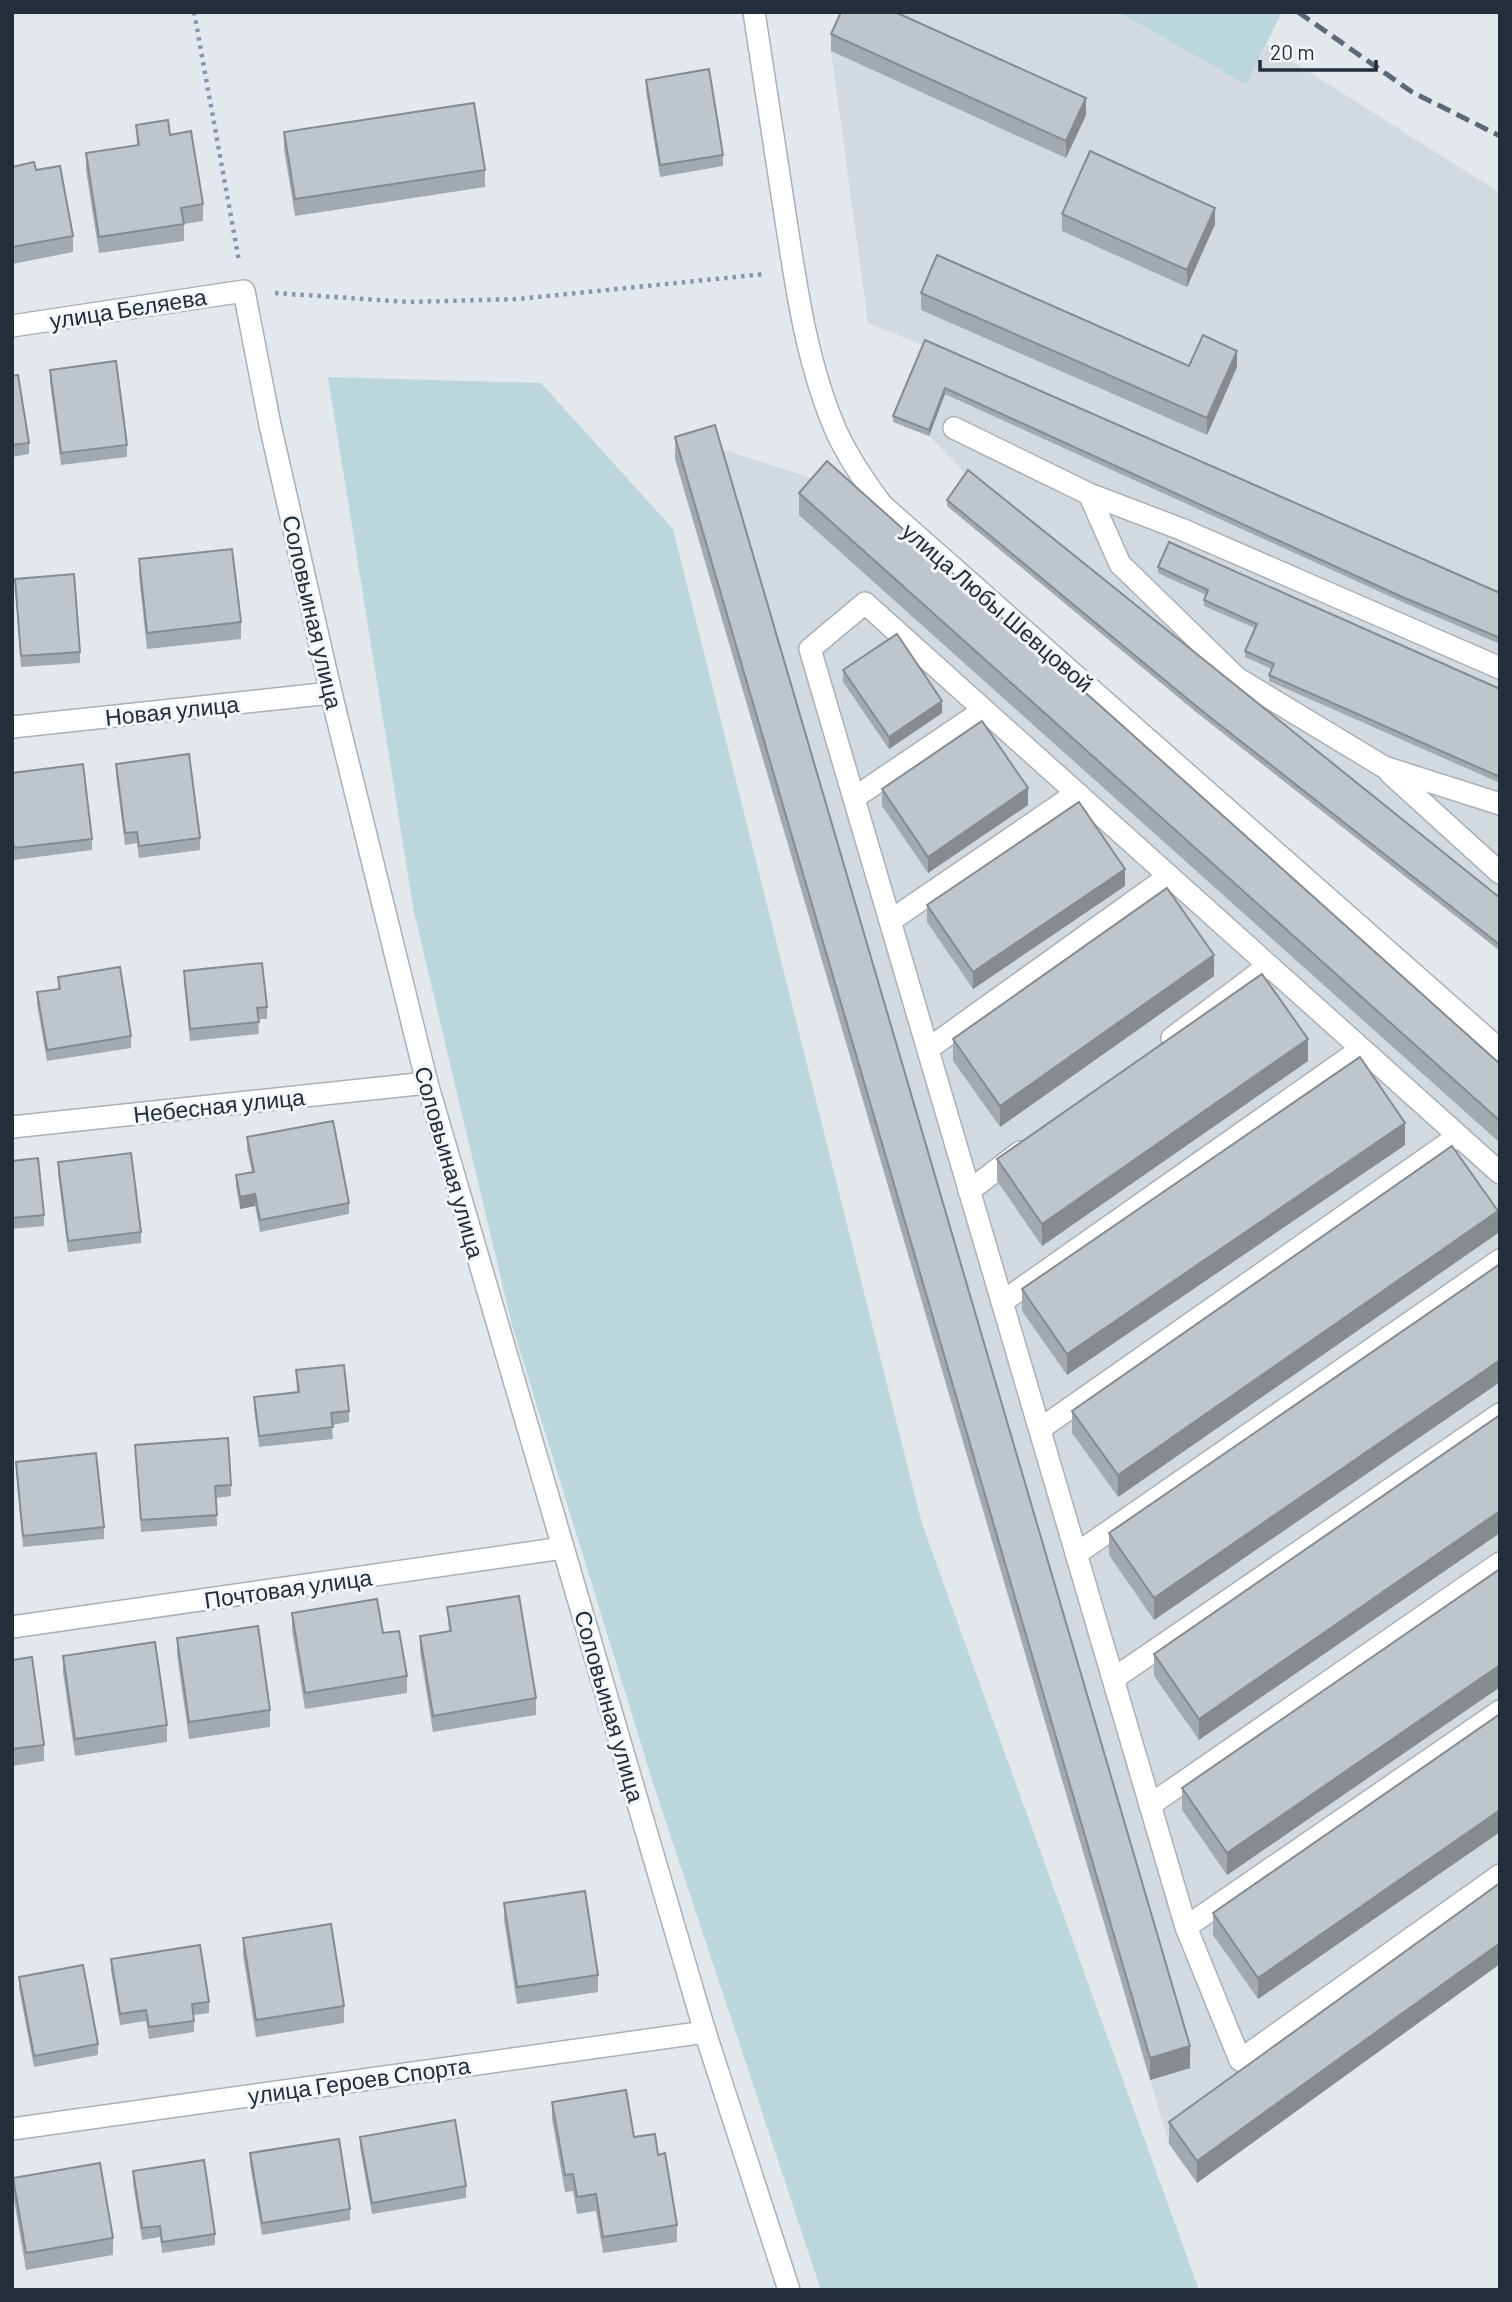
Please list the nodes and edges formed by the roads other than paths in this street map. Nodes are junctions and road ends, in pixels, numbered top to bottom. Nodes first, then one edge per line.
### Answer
1 (754, 12) edge
2 (244, 291) joint
3 (12, 326) edge
4 (954, 428) dead end
5 (1089, 494) junction
6 (1500, 668) edge
7 (331, 693) junction
8 (984, 710) junction
9 (12, 727) edge
10 (1384, 767) junction
11 (1077, 793) junction
12 (854, 798) junction
13 (1500, 804) edge
14 (1500, 873) edge
15 (1169, 876) junction
16 (890, 921) junction
17 (1268, 966) junction
18 (928, 1049) junction
19 (1158, 1049) edge
20 (1361, 1049) junction
21 (1500, 1051) edge
22 (426, 1083) junction
23 (12, 1127) edge
24 (1458, 1136) junction
25 (1036, 1141) edge
26 (1500, 1173) edge
27 (969, 1191) junction
28 (1500, 1260) edge
29 (1002, 1302) junction
30 (1500, 1414) edge
31 (1040, 1429) junction
32 (563, 1548) junction
33 (1076, 1554) junction
34 (1500, 1563) edge
35 (12, 1627) edge
36 (1113, 1679) junction
37 (1500, 1711) edge
38 (1150, 1805) junction
39 (1500, 1875) edge
40 (1186, 1927) junction
41 (705, 2032) junction
42 (12, 2129) edge
43 (789, 2290) edge

1 - 21 street, улица Любы Шевцовой
2 - 3 street, улица Беляева
2 - 7 street, Соловьиная улица
4 - 5 street
5 - 6 street
5 - 10 street
7 - 9 street, Новая улица
7 - 22 street, Соловьиная улица
8 - 11 street
8 - 12 street
8 - 12 street
10 - 13 street
10 - 14 street
11 - 15 street
11 - 16 street
12 - 16 street
15 - 17 street
15 - 18 street
16 - 18 street
17 - 19 street
17 - 20 street
18 - 27 street
20 - 24 street
20 - 29 street
22 - 23 street, Небесная улица
22 - 32 street, Соловьиная улица
24 - 26 street
24 - 31 street
25 - 27 street
27 - 29 street
28 - 33 street
29 - 31 street
30 - 36 street
31 - 33 street
32 - 35 street, Почтовая улица
32 - 41 street, Соловьиная улица
33 - 36 street
34 - 38 street
36 - 38 street
37 - 40 street
38 - 40 street
39 - 40 street
41 - 42 street, улица Героев Спорта
41 - 43 street, Соловьиная улица

